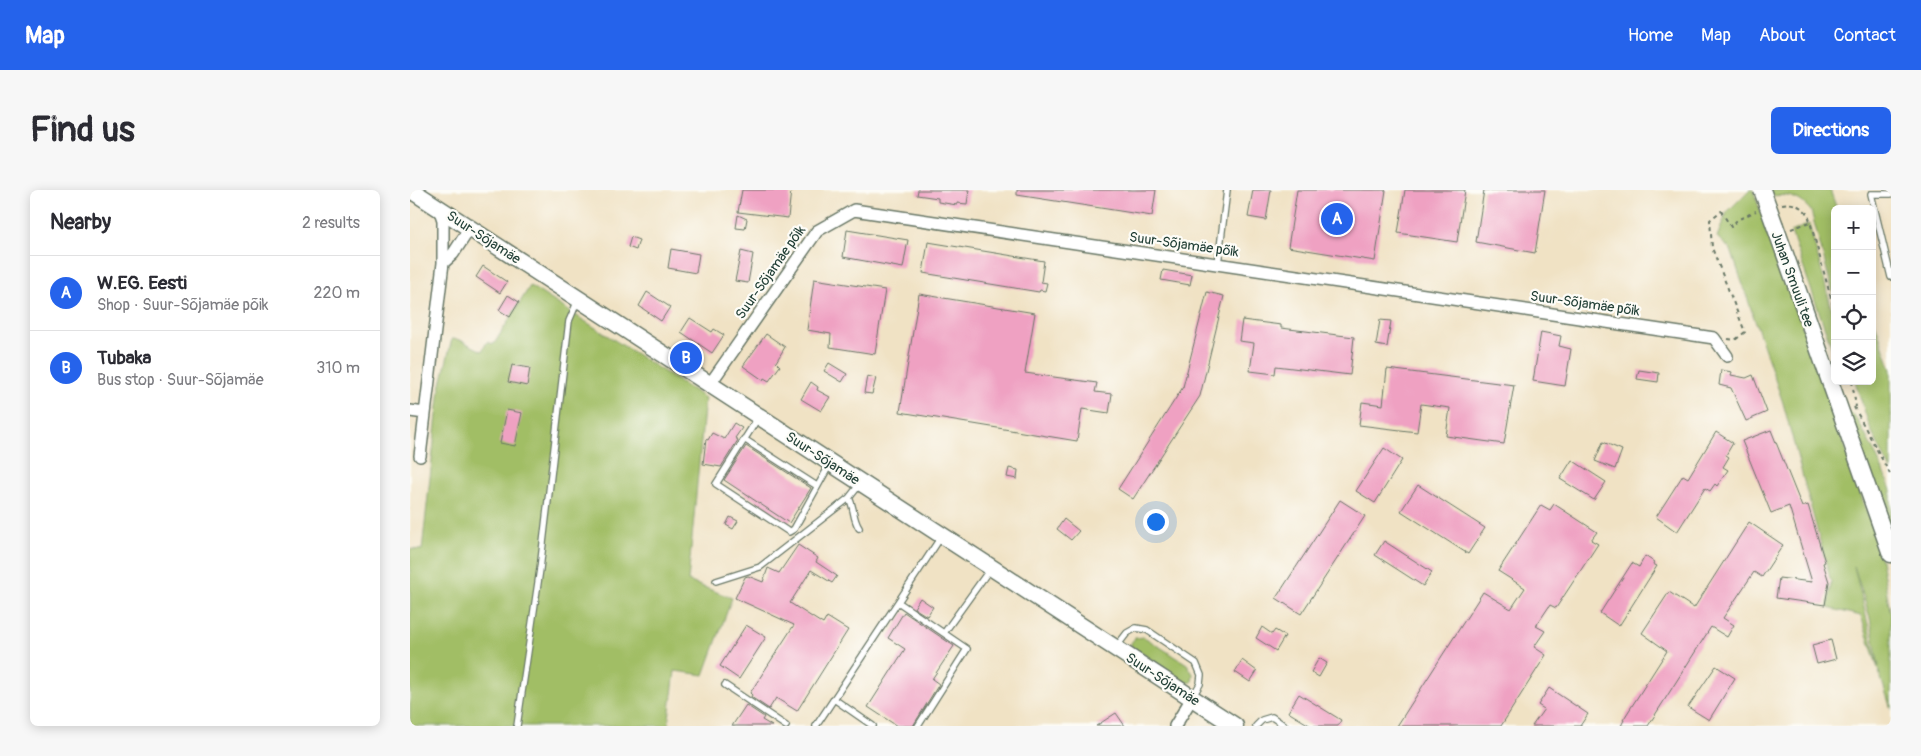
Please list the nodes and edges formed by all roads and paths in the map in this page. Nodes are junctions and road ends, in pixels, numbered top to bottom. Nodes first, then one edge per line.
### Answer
1 (412, 190) edge
2 (1227, 190) edge
3 (1762, 190) edge
4 (1891, 194) edge
5 (1778, 205) dead end
6 (439, 208) junction
7 (1761, 210) dead end
8 (1811, 222) junction
9 (470, 228) junction
10 (1781, 228) junction
11 (443, 263) junction
12 (1218, 264) junction
13 (1891, 277) edge
14 (579, 298) junction
15 (1831, 299) edge
16 (1714, 338) junction
17 (1727, 356) dead end
18 (710, 384) junction
19 (1853, 385) edge
20 (1850, 401) dead end
21 (1856, 410) junction
22 (410, 411) edge
23 (425, 413) junction
24 (760, 416) junction
25 (744, 439) junction
26 (420, 456) dead end
27 (831, 463) junction
28 (1891, 476) edge
29 (861, 482) junction
30 (817, 486) junction
31 (850, 498) junction
32 (859, 528) dead end
33 (942, 535) junction
34 (1885, 538) junction
35 (1891, 554) edge
36 (991, 567) junction
37 (1891, 570) edge
38 (716, 581) dead end
39 (898, 602) junction
40 (944, 633) junction
41 (1116, 648) junction
42 (725, 684) dead end
43 (1192, 698) junction
44 (834, 699) junction
45 (518, 726) edge
46 (786, 726) edge
47 (816, 726) edge
48 (873, 726) edge
49 (918, 726) edge
50 (1175, 726) edge
51 (1235, 726) edge
52 (1256, 726) edge
53 (1285, 726) edge

1 - 6 main road, Suur-Sõjamäe
2 - 12 lane
3 - 10 main road, Juhan Smuuli tee, bridge
4 - 13 lane
5 - 8 path
6 - 9 main road, Suur-Sõjamäe
6 - 11 street
7 - 16 path
8 - 10 path
8 - 15 path
9 - 11 street
9 - 14 main road, Suur-Sõjamäe
10 - 34 main road, Juhan Smuuli tee
11 - 23 street
12 - 16 street, Suur-Sõjamäe põik
12 - 18 street, Suur-Sõjamäe põik
14 - 18 main road, Suur-Sõjamäe
14 - 45 lane
16 - 17 street
18 - 24 main road, Suur-Sõjamäe
19 - 21 path
20 - 21 path
21 - 28 path
22 - 23 street
23 - 26 street
24 - 25 lane
24 - 27 main road, Suur-Sõjamäe
25 - 30 lane
25 - 30 lane
27 - 29 main road, Suur-Sõjamäe
27 - 30 lane
29 - 31 lane
29 - 33 main road, Suur-Sõjamäe
31 - 32 lane
31 - 38 lane
33 - 36 main road, Suur-Sõjamäe
33 - 39 lane
34 - 35 main road, Juhan Smuuli tee
34 - 37 main road, Juhan Smuuli tee
36 - 40 lane
36 - 41 main road, Suur-Sõjamäe
39 - 40 lane
39 - 44 lane
40 - 49 lane
41 - 43 main road, Suur-Sõjamäe
41 - 43 lane
42 - 46 lane
43 - 50 street
43 - 51 main road, Suur-Sõjamäe
44 - 47 lane
44 - 48 lane
52 - 53 lane

